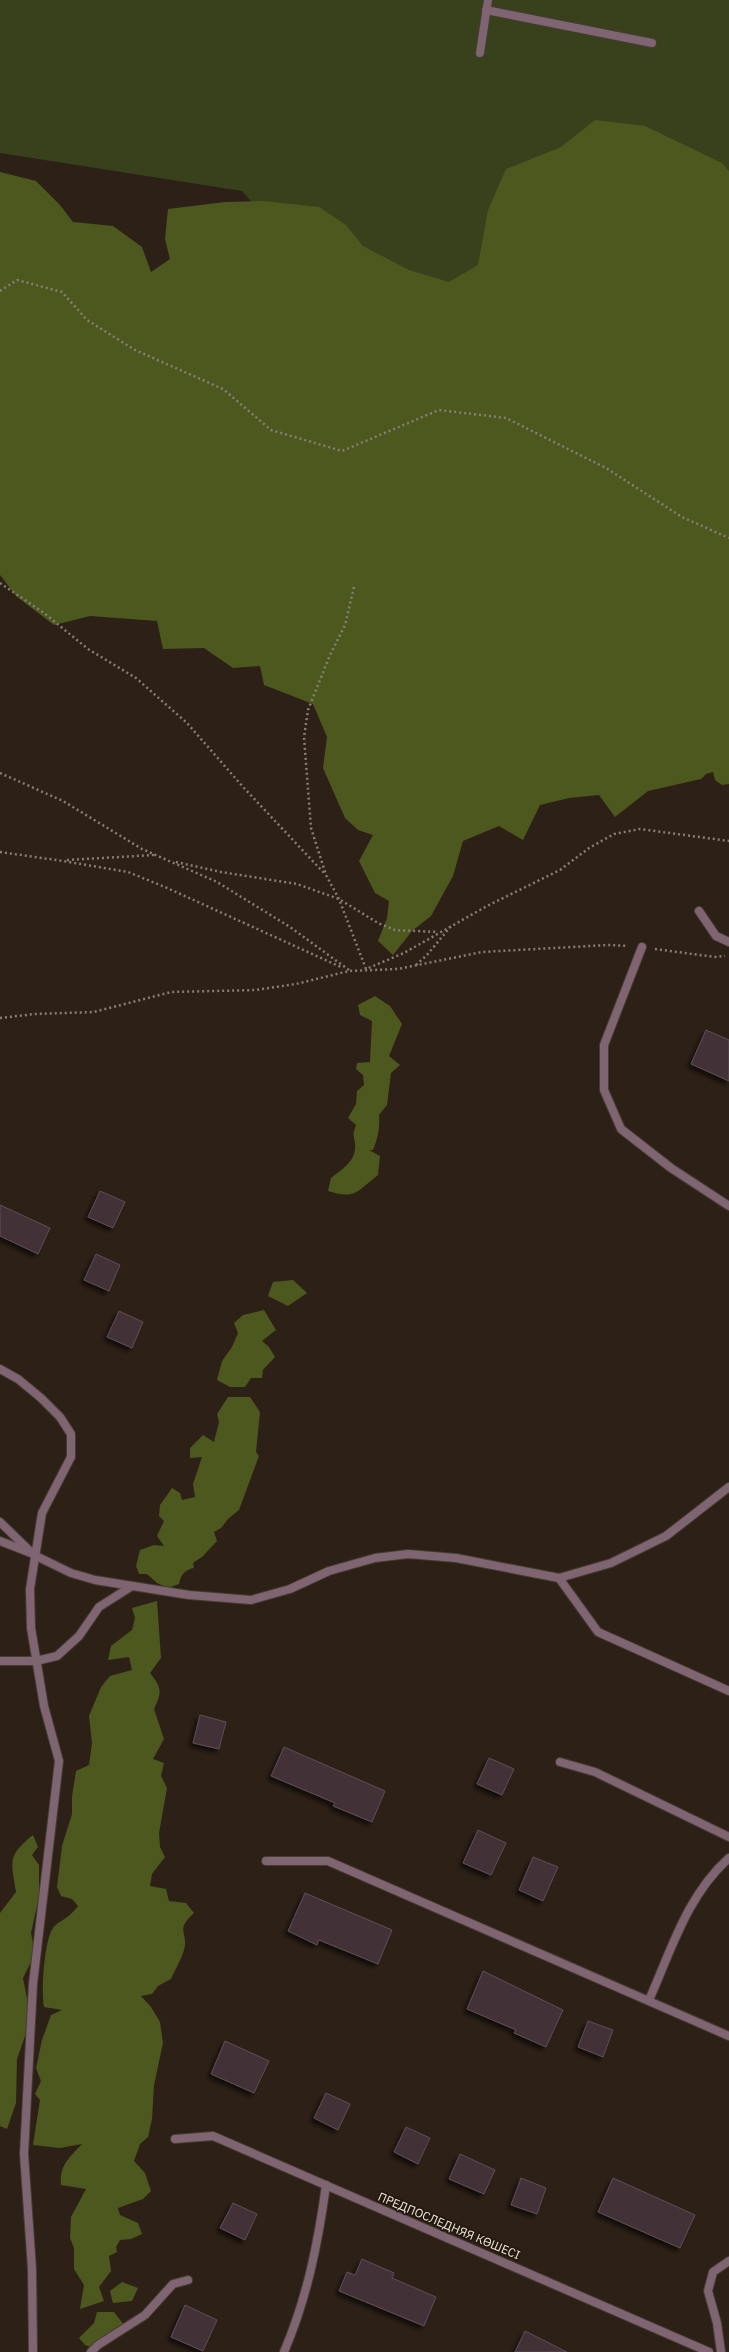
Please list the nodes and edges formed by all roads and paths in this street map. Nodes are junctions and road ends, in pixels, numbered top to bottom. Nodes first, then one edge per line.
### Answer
1 (488, 0) edge
2 (486, 10) junction
3 (652, 43) dead end
4 (480, 53) dead end
5 (0, 290) edge
6 (729, 538) edge
7 (0, 583) edge
8 (354, 587) dead end
9 (0, 773) edge
10 (729, 841) edge
11 (0, 852) edge
12 (154, 854) junction
13 (62, 861) junction
14 (169, 861) junction
15 (326, 875) junction
16 (339, 899) junction
17 (699, 911) dead end
18 (452, 925) junction
19 (439, 932) junction
20 (729, 942) edge
21 (642, 947) junction
22 (729, 956) edge
23 (415, 966) junction
24 (366, 969) junction
25 (349, 971) junction
26 (0, 1018) edge
27 (729, 1206) edge
28 (0, 1369) edge
29 (729, 1487) edge
30 (0, 1522) edge
31 (0, 1541) edge
32 (34, 1555) junction
33 (559, 1578) junction
34 (132, 1586) junction
35 (0, 1661) edge
36 (36, 1661) junction
37 (729, 1691) edge
38 (560, 1762) dead end
39 (729, 1838) edge
40 (729, 1858) edge
41 (266, 1860) dead end
42 (649, 2000) junction
43 (729, 2036) edge
44 (176, 2139) dead end
45 (326, 2185) junction
46 (729, 2261) edge
47 (188, 2280) dead end
48 (33, 2352) edge
49 (91, 2352) edge
50 (285, 2352) edge
51 (709, 2352) edge
52 (721, 2352) edge

1 - 2 street
2 - 3 street
2 - 4 street
5 - 6 path
7 - 15 path
8 - 15 path
9 - 12 path
10 - 18 path
11 - 13 path
12 - 13 path
12 - 14 path
13 - 25 path
14 - 16 path
14 - 25 path
15 - 16 path
16 - 19 path
16 - 24 path
17 - 20 street
18 - 19 path
18 - 23 path
19 - 24 path
21 - 22 path
21 - 23 path
21 - 27 street
23 - 24 path
24 - 25 path
25 - 26 path
28 - 32 street
29 - 33 street
30 - 32 street
31 - 32 street
32 - 34 street
32 - 36 street
33 - 34 street
33 - 37 street
34 - 36 street
35 - 36 street
36 - 48 street
38 - 39 street
40 - 42 street
41 - 42 street
42 - 43 street
44 - 45 street, ПРЕДПОСЛЕДНЯЯ КӨШЕСІ
45 - 50 street
45 - 51 street, ПРЕДПОСЛЕДНЯЯ КӨШЕСІ
46 - 52 street
47 - 49 street

